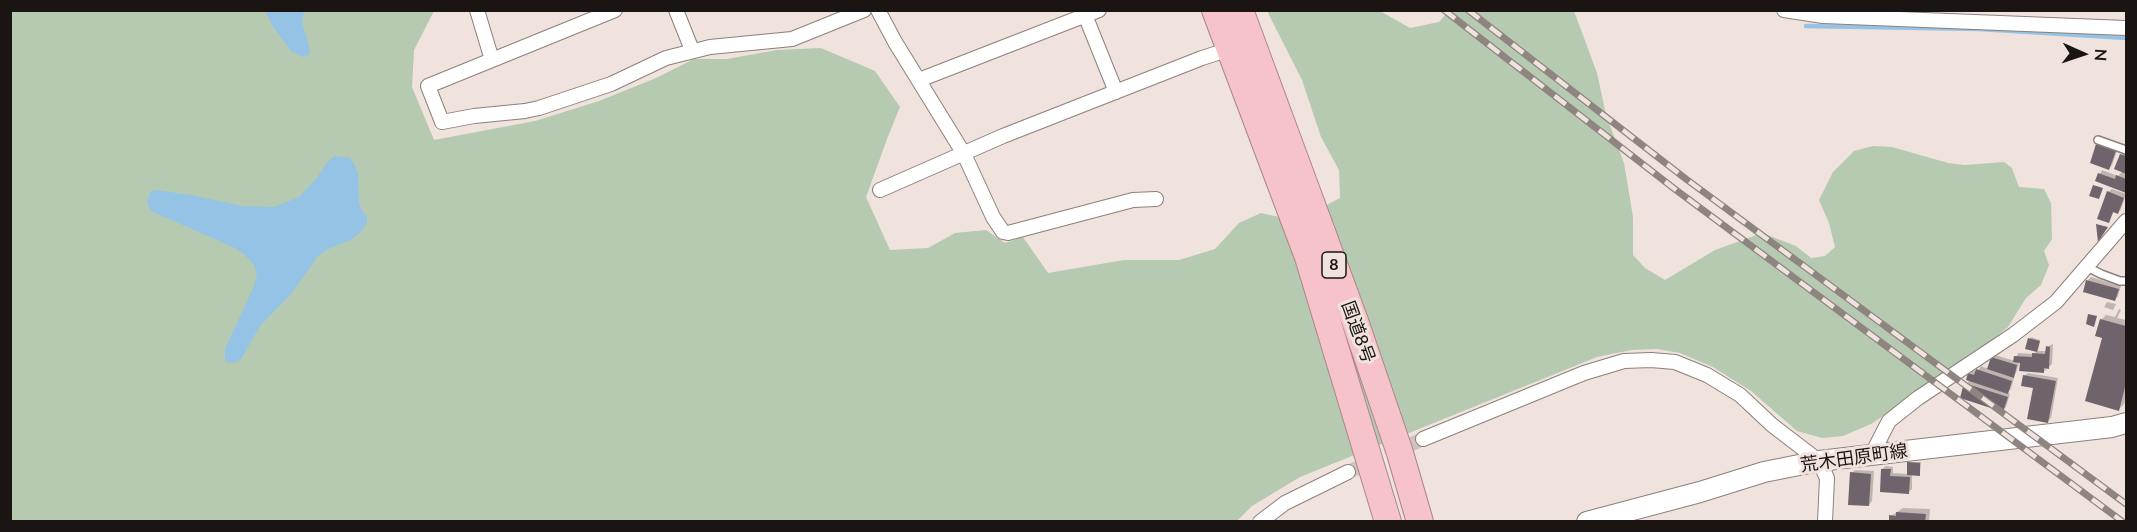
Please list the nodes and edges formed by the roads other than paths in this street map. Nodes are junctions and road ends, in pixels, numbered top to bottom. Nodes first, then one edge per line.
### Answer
1 (477, 10) edge
2 (615, 10) edge
3 (676, 10) edge
4 (864, 10) edge
5 (878, 10) edge
6 (1099, 10) edge
7 (1215, 10) edge
8 (1240, 10) edge
9 (1784, 10) edge
10 (1085, 13) edge
11 (2127, 28) edge
12 (1230, 49) junction
13 (692, 50) junction
14 (492, 60) junction
15 (919, 80) junction
16 (1116, 92) junction
17 (2098, 140) dead end
18 (2127, 150) edge
19 (964, 154) junction
20 (880, 190) dead end
21 (1156, 199) dead end
22 (2127, 222) edge
23 (2087, 267) junction
24 (2127, 281) edge
25 (2127, 423) edge
26 (1423, 439) tunnel mouth
27 (1872, 454) junction
28 (1819, 461) junction
29 (1348, 472) tunnel mouth
30 (1599, 520) edge
31 (1260, 522) edge
32 (1388, 522) edge
33 (1420, 522) edge
34 (1825, 522) edge

1 - 14 street
2 - 14 street
3 - 13 street
4 - 13 street
5 - 15 street
6 - 10 street
7 - 12 highway, 国道8号 / 8
8 - 33 highway, 国道8号 / 8
9 - 11 street
10 - 15 street
10 - 16 street
12 - 16 street
12 - 32 highway, 国道8号 / 8
13 - 14 street
15 - 19 street
16 - 19 street
17 - 18 lane
19 - 20 street
19 - 21 street
22 - 23 street
23 - 24 lane
23 - 27 street
25 - 27 main road, 荒木田原町線
26 - 28 street
27 - 28 main road, 荒木田原町線
28 - 30 main road, 荒木田原町線
28 - 34 street
29 - 31 street

